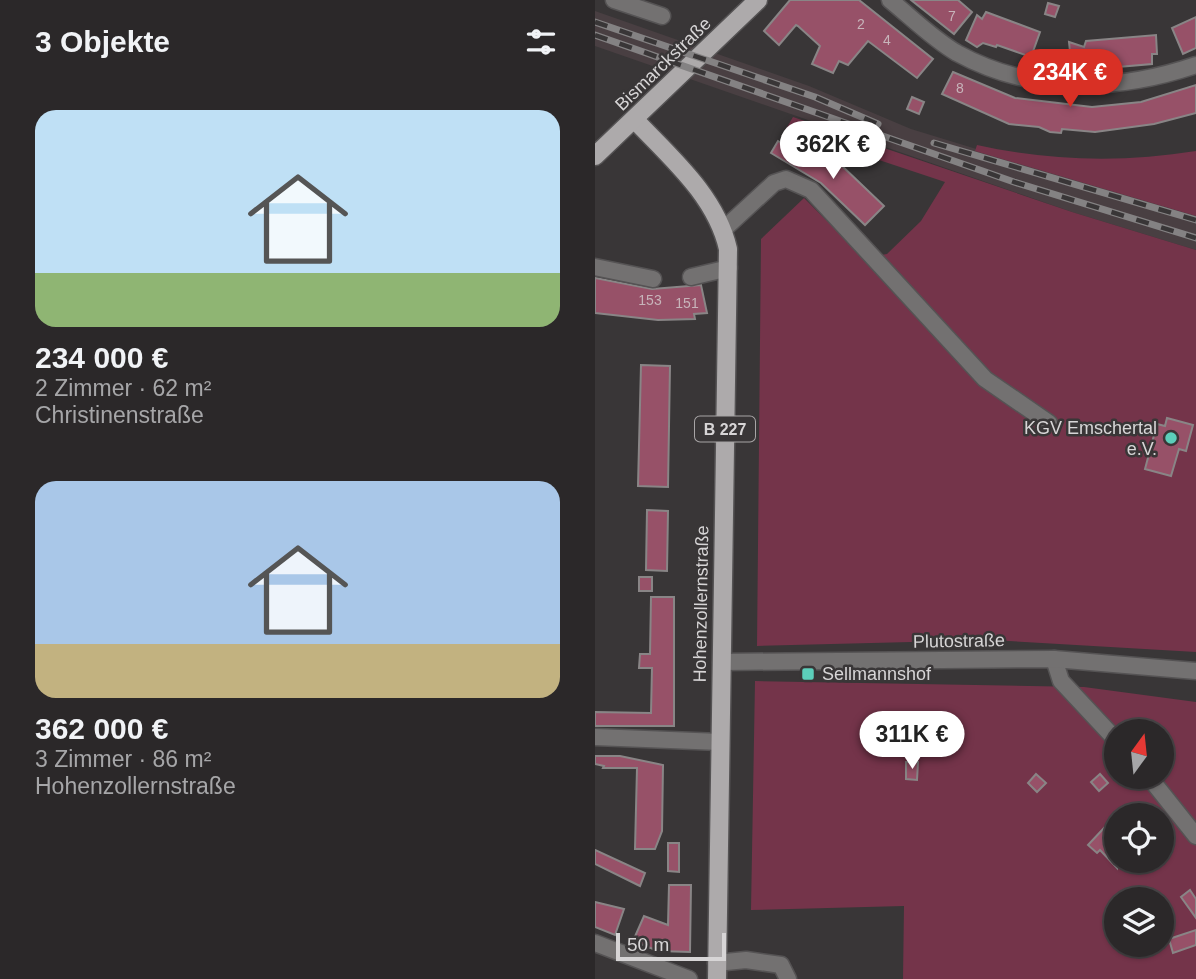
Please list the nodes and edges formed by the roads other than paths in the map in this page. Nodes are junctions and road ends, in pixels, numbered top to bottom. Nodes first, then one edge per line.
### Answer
1 (614, 0) edge
2 (758, 0) edge
3 (890, 0) edge
4 (662, 16) dead end
5 (1196, 65) edge
6 (635, 120) junction
7 (595, 156) edge
8 (723, 229) junction
9 (595, 267) edge
10 (729, 268) junction
11 (691, 277) dead end
12 (653, 279) dead end
13 (1049, 423) dead end
14 (1054, 659) junction
15 (721, 662) junction
16 (1196, 671) edge
17 (1104, 727) edge
18 (595, 737) edge
19 (720, 742) junction
20 (1159, 789) edge
21 (1196, 836) edge
22 (595, 943) edge
23 (717, 971) edge
24 (689, 979) edge
25 (787, 979) edge

1 - 4 street
2 - 6 main road, Bismarckstraße
3 - 5 street
6 - 7 main road, Bismarckstraße
6 - 8 main road, Hohenzollernstraße / B 227
8 - 10 main road, Hohenzollernstraße / B 227
8 - 13 street
9 - 12 street
10 - 11 street
10 - 15 main road, Hohenzollernstraße / B 227
14 - 15 street, Plutostraße
14 - 16 street, Plutostraße
14 - 17 street
15 - 19 main road, Hohenzollernstraße / B 227
18 - 19 street
19 - 23 main road, Hohenzollernstraße / B 227
20 - 21 street
22 - 24 street
23 - 25 street

